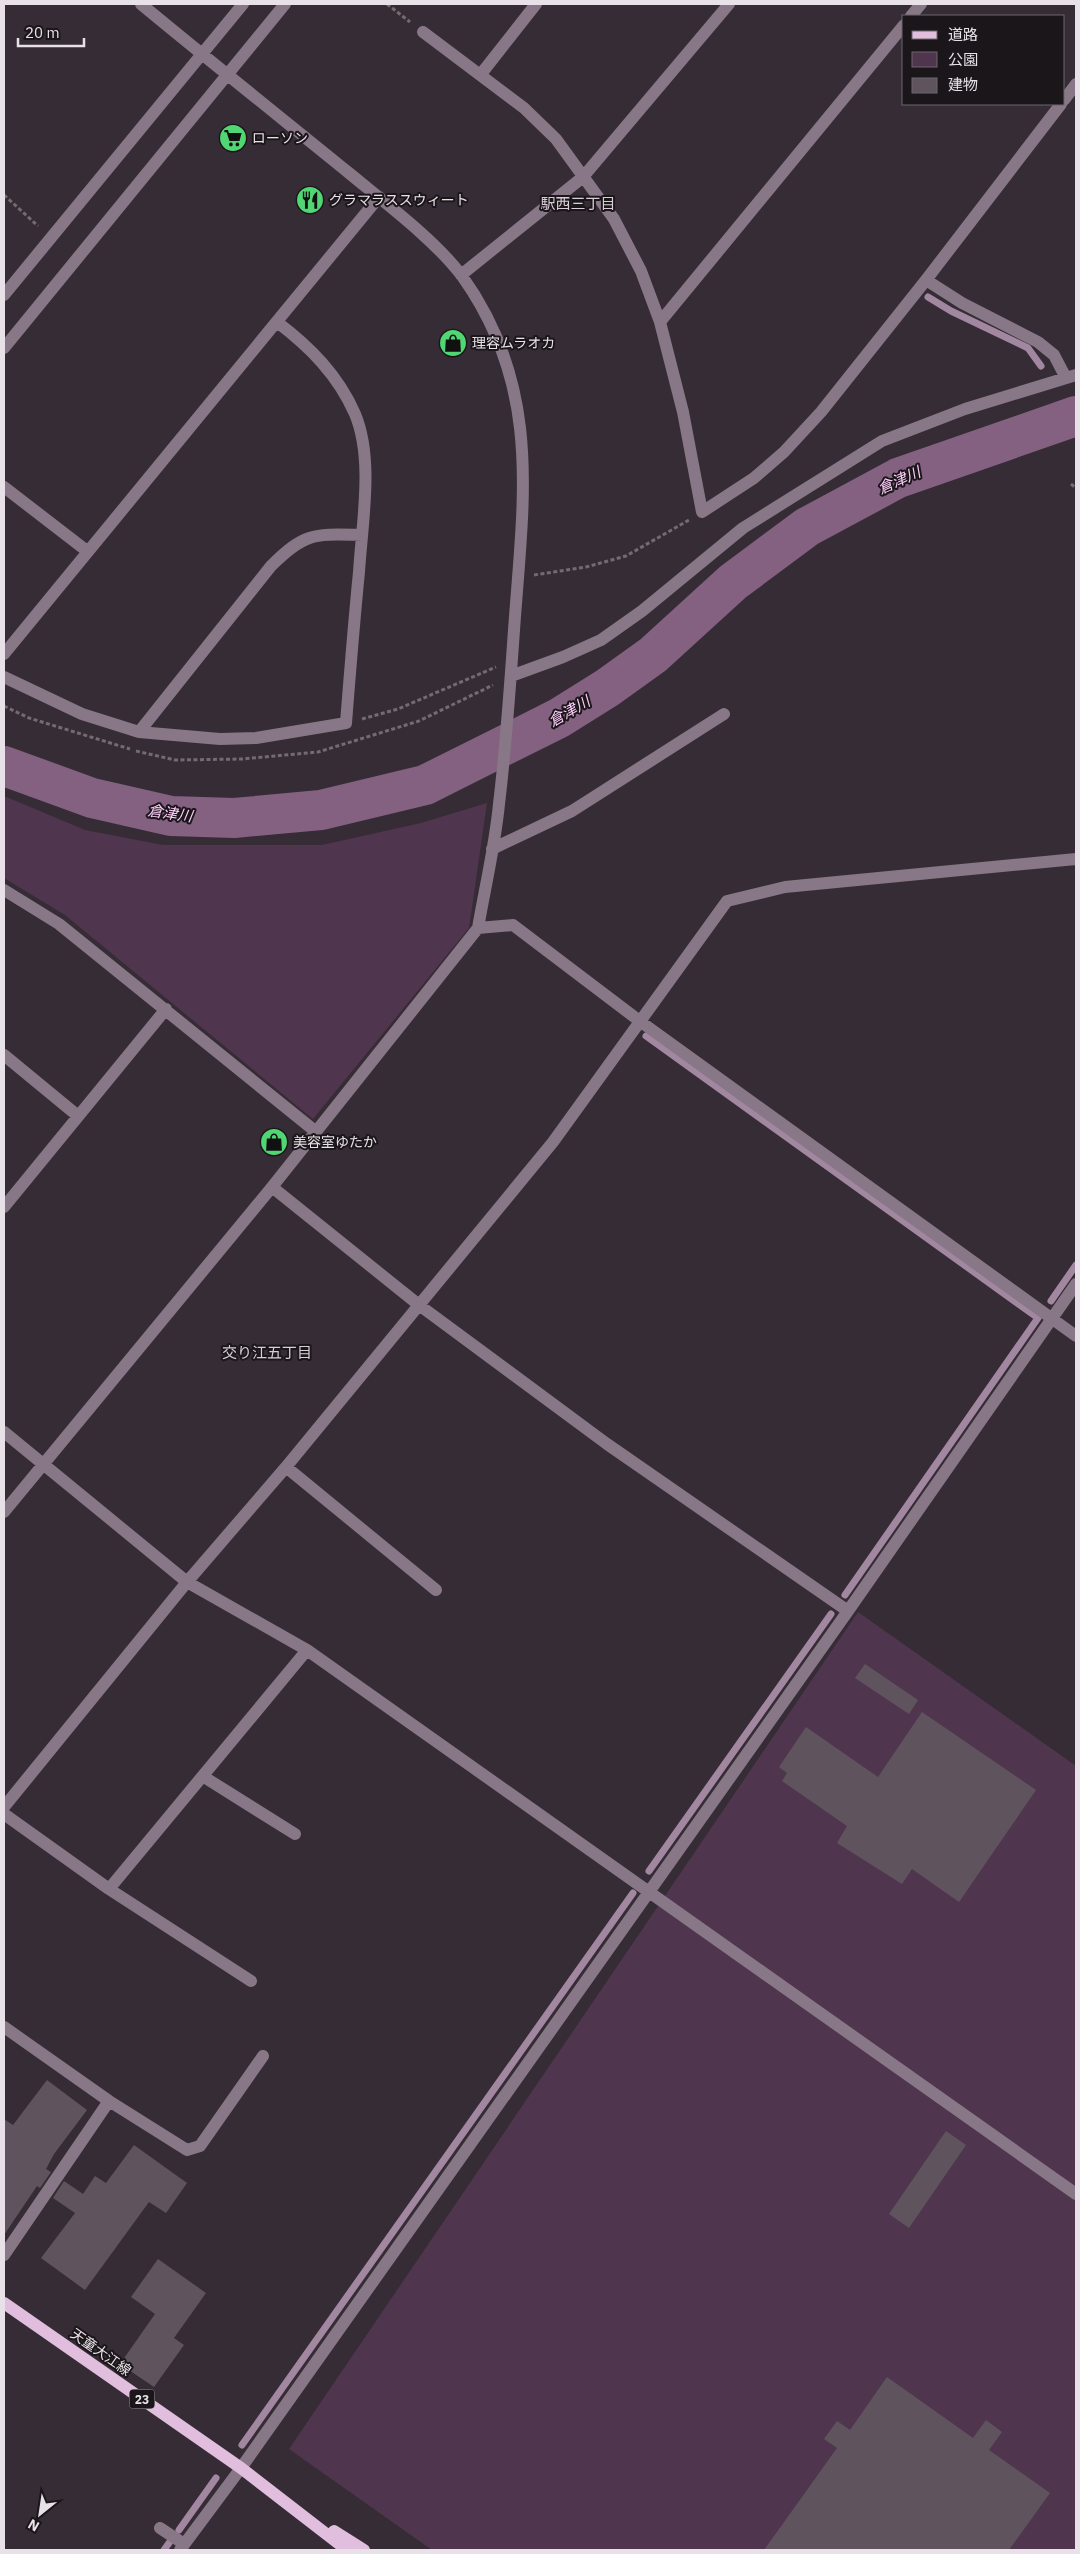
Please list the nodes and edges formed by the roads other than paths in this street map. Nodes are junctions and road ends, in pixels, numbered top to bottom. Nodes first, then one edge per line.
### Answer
1 (141, 4) edge
2 (243, 4) edge
3 (286, 4) edge
4 (536, 4) edge
5 (730, 4) edge
6 (921, 4) edge
7 (912, 15) edge
8 (902, 27) edge
9 (423, 32) road end
10 (202, 54) junction
11 (228, 74) junction
12 (481, 74) junction
13 (1076, 84) edge
14 (1065, 99) edge
15 (1060, 105) edge
16 (583, 178) junction
17 (378, 197) junction
18 (461, 275) junction
19 (926, 280) junction
20 (4, 295) edge
21 (278, 322) junction
22 (660, 322) junction
23 (4, 348) edge
24 (1071, 376) edge
25 (4, 487) edge
26 (362, 535) junction
27 (87, 552) junction
28 (4, 654) edge
29 (511, 676) junction
30 (4, 677) edge
31 (724, 714) dead end
32 (139, 732) junction
33 (492, 849) junction
34 (1076, 859) edge
35 (4, 890) edge
36 (478, 928) junction
37 (166, 1009) junction
38 (642, 1022) junction
39 (4, 1055) edge
40 (78, 1116) junction
41 (315, 1131) junction
42 (272, 1187) junction
43 (4, 1207) edge
44 (1076, 1284) edge
45 (419, 1305) junction
46 (1052, 1318) junction
47 (1076, 1336) edge
48 (4, 1432) edge
49 (43, 1464) junction
50 (286, 1467) junction
51 (4, 1512) edge
52 (187, 1582) junction
53 (436, 1590) dead end
54 (848, 1611) junction
55 (307, 1650) junction
56 (204, 1777) junction
57 (4, 1807) edge
58 (4, 1814) edge
59 (295, 1834) dead end
60 (109, 1889) junction
61 (650, 1891) junction
62 (251, 1981) dead end
63 (4, 2027) edge
64 (263, 2056) dead end
65 (109, 2101) junction
66 (1076, 2194) edge
67 (4, 2255) edge
68 (4, 2303) edge
69 (241, 2468) junction
70 (280, 2496) junction
71 (160, 2528) dead end
72 (182, 2547) edge
73 (347, 2550) edge
74 (364, 2550) edge

1 - 10 street
2 - 10 street
3 - 11 street
4 - 12 street
5 - 16 street
6 - 7 street
8 - 22 street
9 - 12 street
10 - 11 street
10 - 20 street
11 - 17 street
11 - 23 street
12 - 16 street
13 - 14 street
15 - 19 street
16 - 18 street
16 - 22 street
17 - 18 street
17 - 21 street
18 - 29 street
19 - 22 street
19 - 24 street
21 - 26 street
21 - 27 street
24 - 29 street
25 - 27 street
26 - 32 street
26 - 32 street
27 - 28 street
29 - 33 street
30 - 32 street
31 - 33 street
33 - 36 street
34 - 38 street
35 - 37 street
36 - 38 street
36 - 41 street
37 - 40 street
37 - 41 street
38 - 45 street
38 - 46 street
39 - 40 street
40 - 43 street
41 - 42 street
42 - 45 street
42 - 49 street
44 - 46 street
45 - 50 street
45 - 54 street
46 - 47 street
46 - 54 street
48 - 49 street
49 - 51 street
49 - 52 street
50 - 52 street
50 - 53 street
52 - 55 street
52 - 57 street
54 - 61 street
55 - 56 street
55 - 61 street
56 - 59 street
56 - 60 street
58 - 60 street
60 - 62 street
61 - 66 street
61 - 69 street
63 - 65 street
64 - 65 street
65 - 67 street
68 - 69 main road, 天童大江線 / 23
69 - 70 main road, 天童大江線 / 23
69 - 72 street
70 - 73 main road, 天童大江線 / 23
70 - 74 main road, 天童大江線 / 23
71 - 72 street

